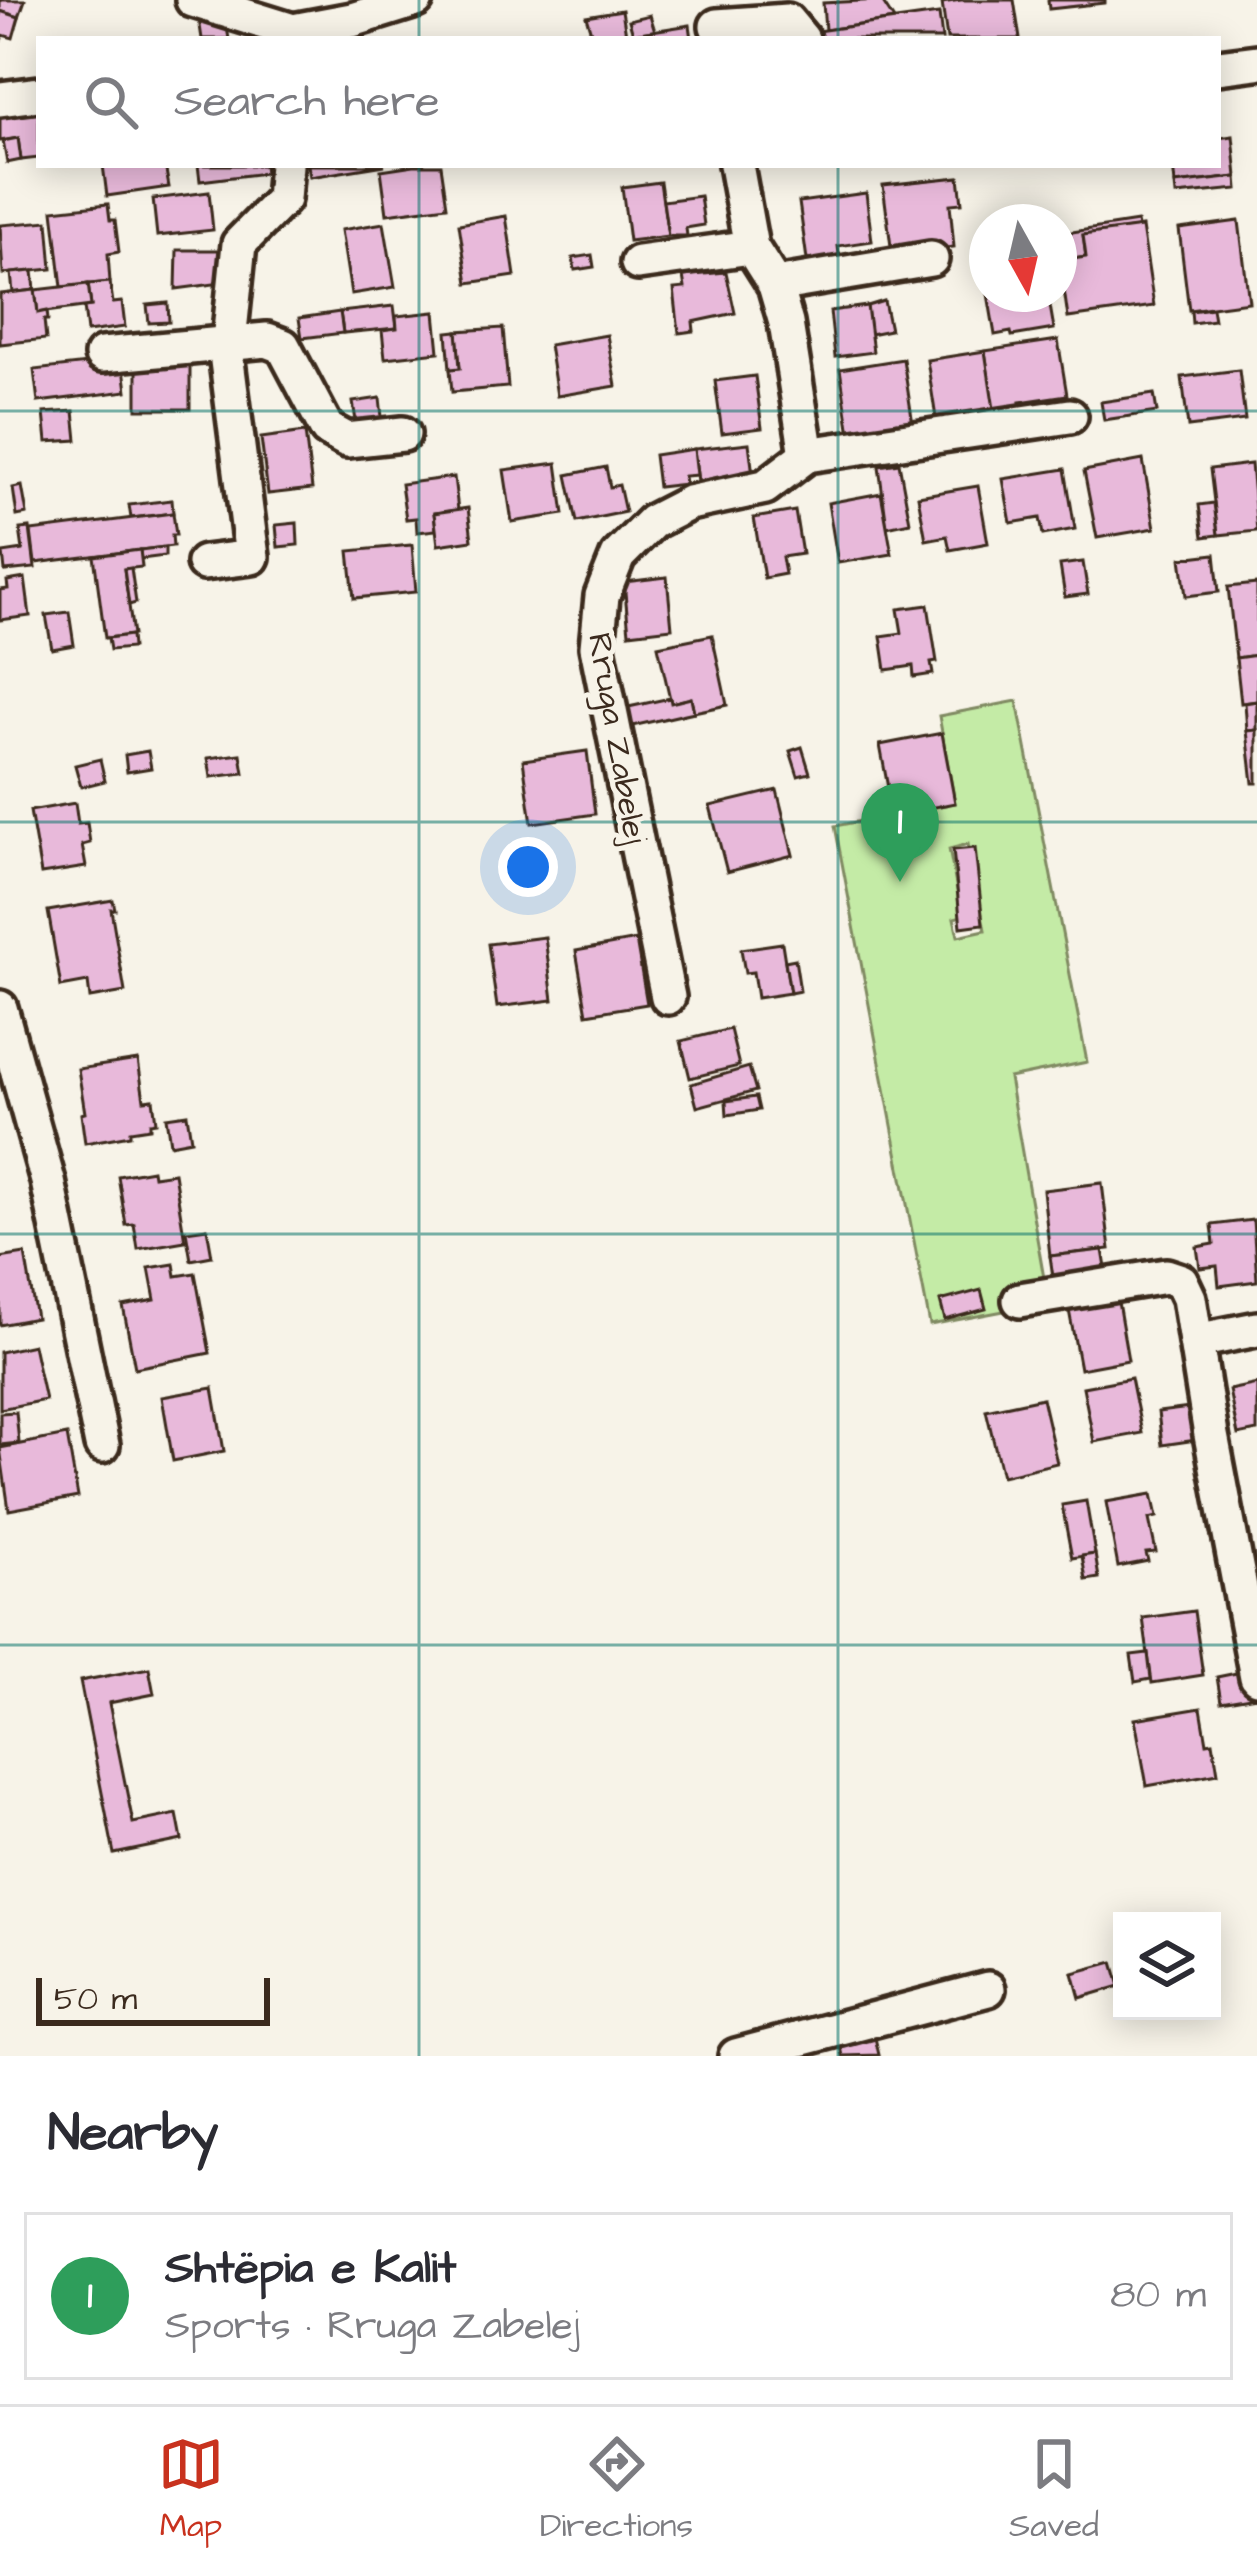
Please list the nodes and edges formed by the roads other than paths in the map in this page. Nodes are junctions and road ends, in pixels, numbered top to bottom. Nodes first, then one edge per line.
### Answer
1 (193, 0) edge
2 (416, 0) edge
3 (716, 22) edge
4 (289, 35) edge
5 (801, 36) edge
6 (1257, 62) edge
7 (1221, 67) edge
8 (36, 94) edge
9 (0, 99) edge
10 (286, 168) edge
11 (737, 168) edge
12 (751, 247) junction
13 (931, 259) dead end
14 (638, 263) dead end
15 (775, 284) junction
16 (230, 343) junction
17 (101, 356) dead end
18 (1070, 416) dead end
19 (403, 434) dead end
20 (807, 455) junction
21 (204, 563) dead end
22 (668, 997) dead end
23 (0, 1008) edge
24 (1020, 1300) dead end
25 (1257, 1329) edge
26 (1196, 1341) junction
27 (102, 1445) dead end
28 (1257, 1677) edge
29 (988, 1990) dead end
30 (736, 2056) edge

1 - 4 street
2 - 4 street
3 - 5 street
6 - 7 street
8 - 9 street
10 - 16 street
11 - 12 street
12 - 14 street
12 - 15 street
13 - 15 street
15 - 20 street
16 - 17 street
16 - 19 street
16 - 21 street
18 - 20 street, Rruga Zabelej
20 - 22 street, Rruga Zabelej
23 - 27 street
24 - 26 street
25 - 26 street
26 - 28 street
29 - 30 street

